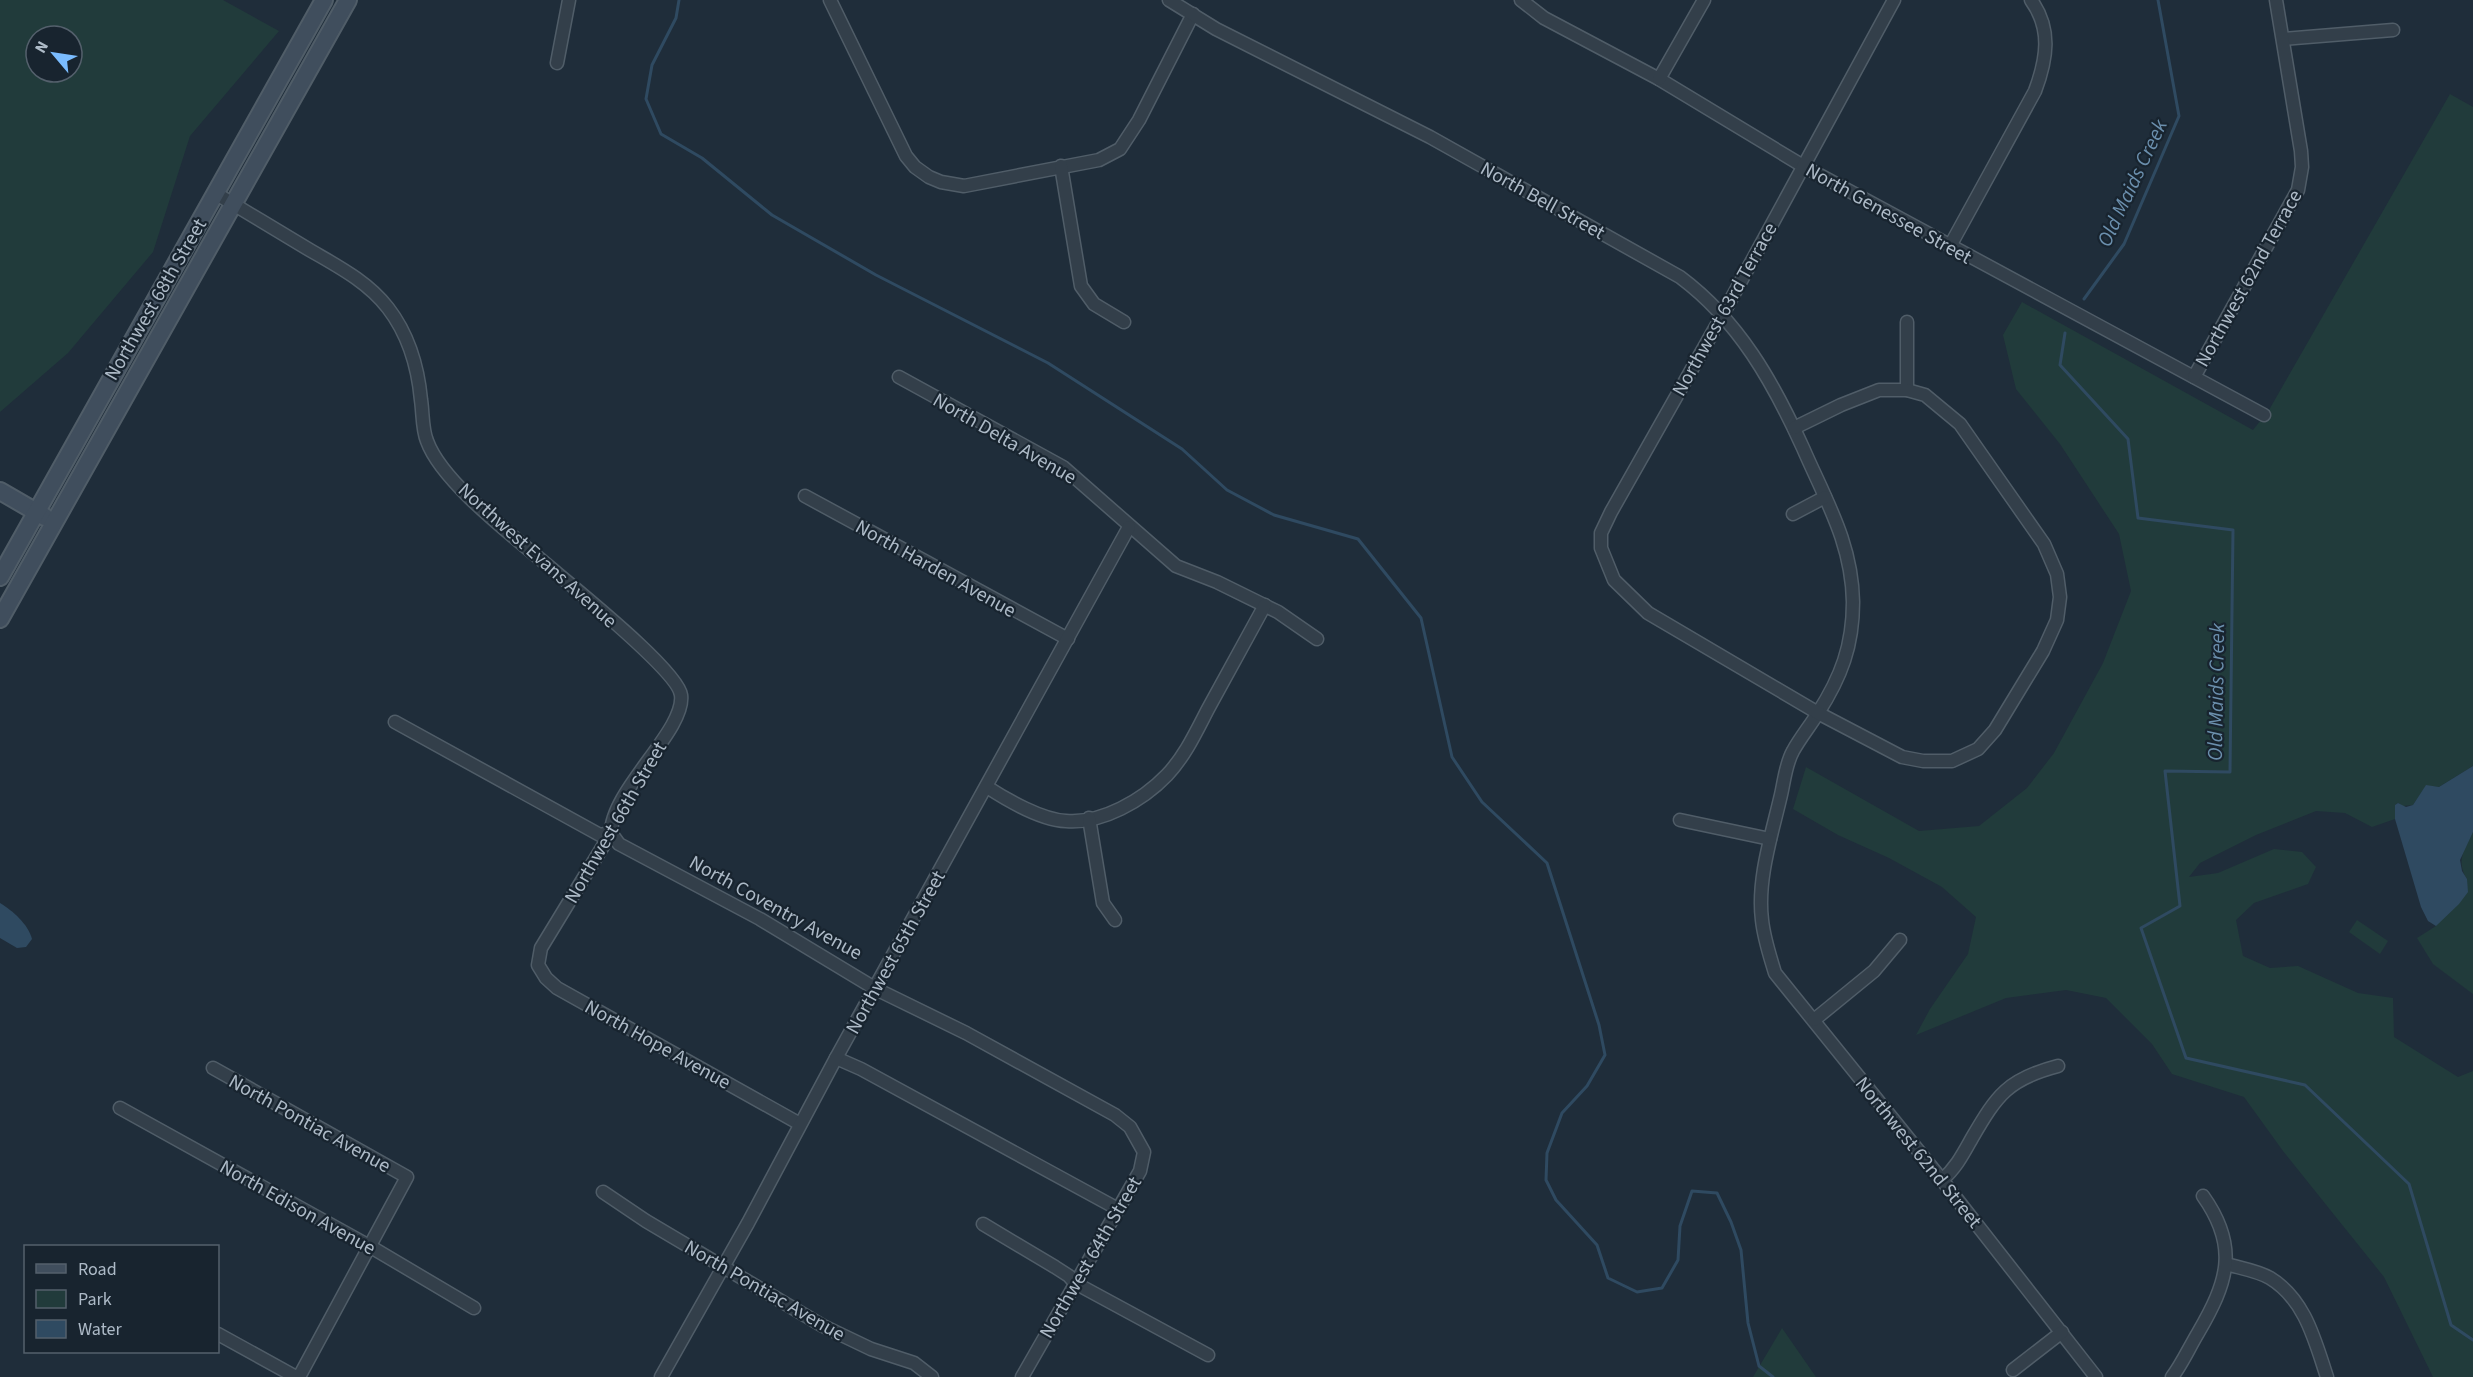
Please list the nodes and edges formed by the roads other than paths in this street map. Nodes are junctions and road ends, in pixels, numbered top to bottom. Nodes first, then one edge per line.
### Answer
1 (324, 0) edge
2 (348, 0) edge
3 (569, 0) edge
4 (830, 0) edge
5 (1169, 0) edge
6 (1521, 0) edge
7 (1704, 0) edge
8 (1894, 0) edge
9 (2031, 0) edge
10 (2276, 0) edge
11 (1193, 14) junction
12 (2393, 30) dead end
13 (2283, 39) junction
14 (557, 63) dead end
15 (1659, 79) junction
16 (1061, 166) junction
17 (1803, 166) junction
18 (215, 193) junction
19 (233, 204) junction
20 (1950, 246) junction
21 (1723, 314) junction
22 (1124, 322) dead end
23 (1907, 322) dead end
24 (899, 377) dead end
25 (2194, 377) junction
26 (1907, 390) junction
27 (2264, 415) dead end
28 (1794, 428) junction
29 (0, 491) edge
30 (805, 496) dead end
31 (1825, 497) junction
32 (36, 512) junction
33 (1792, 514) dead end
34 (53, 521) junction
35 (1130, 526) junction
36 (0, 577) edge
37 (1265, 605) junction
38 (0, 619) edge
39 (1068, 639) junction
40 (1317, 639) dead end
41 (681, 695) joint
42 (1818, 713) junction
43 (395, 722) dead end
44 (987, 787) junction
45 (1089, 818) junction
46 (1680, 820) dead end
47 (611, 833) junction
48 (1770, 839) junction
49 (1115, 920) dead end
50 (1900, 940) dead end
51 (541, 948) joint
52 (1775, 973) joint
53 (876, 988) junction
54 (1814, 1020) junction
55 (836, 1058) junction
56 (2058, 1066) dead end
57 (213, 1068) dead end
58 (120, 1108) dead end
59 (800, 1124) junction
60 (1136, 1135) joint
61 (1942, 1180) junction
62 (603, 1192) dead end
63 (2203, 1196) dead end
64 (1118, 1209) junction
65 (983, 1224) dead end
66 (371, 1247) junction
67 (2226, 1264) junction
68 (722, 1266) junction
69 (1075, 1283) junction
70 (474, 1308) dead end
71 (2062, 1332) junction
72 (219, 1335) edge
73 (1208, 1355) dead end
74 (2013, 1370) dead end
75 (298, 1377) edge
76 (661, 1377) edge
77 (932, 1377) edge
78 (1022, 1377) edge
79 (2096, 1377) edge
80 (2172, 1377) edge
81 (2327, 1377) edge

1 - 18 main road, Northwest 68th Street
2 - 19 main road, Northwest 68th Street
3 - 14 street
4 - 16 street
5 - 11 street, North Bell Street
6 - 15 street, North Genessee Street
7 - 15 street
8 - 17 street, Northwest 63rd Terrace
9 - 20 street
10 - 13 street, Northwest 62nd Terrace
11 - 16 street
11 - 21 street, North Bell Street
12 - 13 street
13 - 25 street, Northwest 62nd Terrace
15 - 17 street, North Genessee Street
16 - 22 street
17 - 20 street, North Genessee Street
17 - 21 street, Northwest 63rd Terrace
18 - 19 street, Northwest Evans Avenue
18 - 32 main road, Northwest 68th Street
19 - 34 main road, Northwest 68th Street
19 - 41 street, Northwest Evans Avenue
20 - 25 street, North Genessee Street
21 - 28 street, North Bell Street
21 - 42 street, Northwest 63rd Terrace
23 - 26 street
24 - 35 street, North Delta Avenue
25 - 27 street, North Genessee Street
26 - 28 street
26 - 42 street
28 - 31 street, North Bell Street
29 - 32 main road
30 - 39 street, North Harden Avenue
31 - 33 street
31 - 42 street, North Bell Street
32 - 34 main road
32 - 36 main road, Northwest 68th Street
34 - 38 main road, Northwest 68th Street
35 - 37 street, North Delta Avenue
35 - 39 street, Northwest 65th Street
37 - 40 street, North Delta Avenue
37 - 45 street
39 - 44 street, Northwest 65th Street
41 - 47 street, Northwest 66th Street
42 - 48 street, North Bell Street
43 - 47 street, North Coventry Avenue
44 - 45 street
44 - 53 street, Northwest 65th Street
45 - 49 street
46 - 48 street
47 - 51 street, Northwest 66th Street
47 - 53 street, North Coventry Avenue
48 - 52 street, North Bell Street
50 - 54 street
51 - 59 street, North Hope Avenue
52 - 54 street, Northwest 62nd Street
53 - 55 street, Northwest 65th Street
53 - 60 street, North Coventry Avenue
54 - 61 street, Northwest 62nd Street
55 - 59 street, Northwest 65th Street
55 - 64 street
56 - 61 street
57 - 66 street, North Pontiac Avenue
58 - 66 street, North Edison Avenue
59 - 68 street, Northwest 65th Street
60 - 64 street, Northwest 64th Street
61 - 71 street, Northwest 62nd Street
62 - 68 street, North Pontiac Avenue
63 - 67 street
64 - 69 street, Northwest 64th Street
65 - 69 street
66 - 70 street, North Edison Avenue
66 - 75 street
67 - 80 street
67 - 81 street
68 - 76 street, Northwest 65th Street
68 - 77 street, North Pontiac Avenue
69 - 73 street
69 - 78 street, Northwest 64th Street
71 - 74 street
71 - 79 street, Northwest 62nd Street
72 - 75 street

